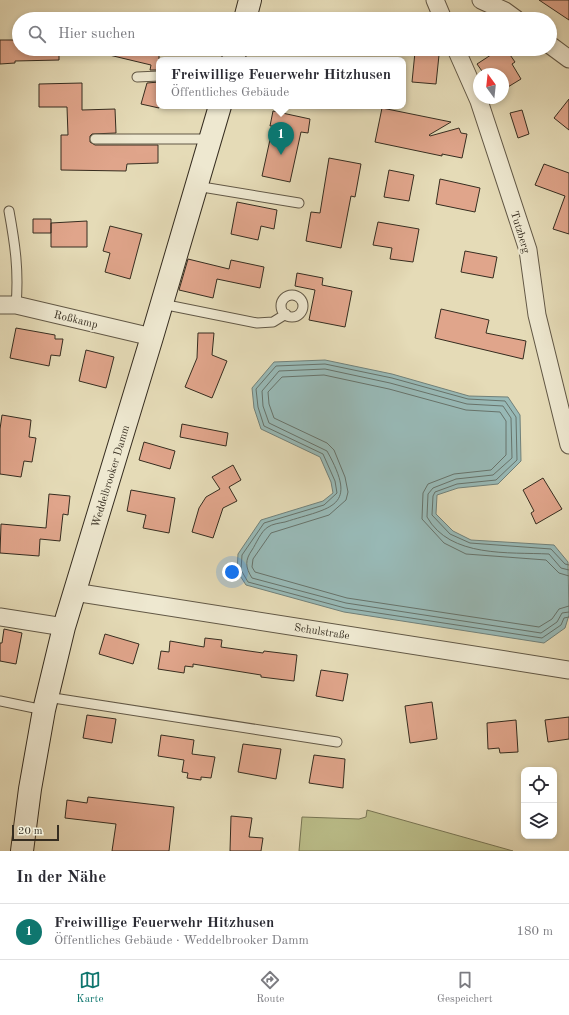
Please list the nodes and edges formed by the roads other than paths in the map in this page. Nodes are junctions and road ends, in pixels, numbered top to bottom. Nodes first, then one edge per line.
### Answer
1 (250, 0) edge
2 (435, 0) edge
3 (481, 0) edge
4 (247, 12) edge
5 (440, 12) edge
6 (506, 12) edge
7 (557, 50) edge
8 (459, 56) edge
9 (569, 59) edge
10 (156, 76) edge
11 (137, 77) dead end
12 (219, 109) edge
13 (96, 139) dead end
14 (210, 139) junction
15 (196, 186) junction
16 (299, 203) dead end
17 (9, 211) dead end
18 (162, 304) junction
19 (8, 305) edge
20 (286, 314) dead end
21 (152, 337) junction
22 (569, 445) edge
23 (74, 592) junction
24 (0, 617) edge
25 (64, 627) junction
26 (569, 670) edge
27 (0, 701) edge
28 (45, 704) junction
29 (337, 742) dead end
30 (22, 851) edge

1 - 4 street
2 - 5 street
3 - 6 street
7 - 9 street
8 - 22 street, Tutzberg
10 - 11 lane
12 - 14 street, Weddelbrooker Damm
13 - 14 lane
14 - 15 street, Weddelbrooker Damm
15 - 16 lane
15 - 18 street, Weddelbrooker Damm
17 - 19 lane
18 - 20 lane
18 - 21 street, Weddelbrooker Damm
19 - 21 street, Roßkamp
21 - 23 street, Weddelbrooker Damm
23 - 25 street, Weddelbrooker Damm
23 - 26 street, Schulstraße
24 - 25 street
25 - 28 street, Weddelbrooker Damm
27 - 28 lane
28 - 29 lane
28 - 30 street, Weddelbrooker Damm

